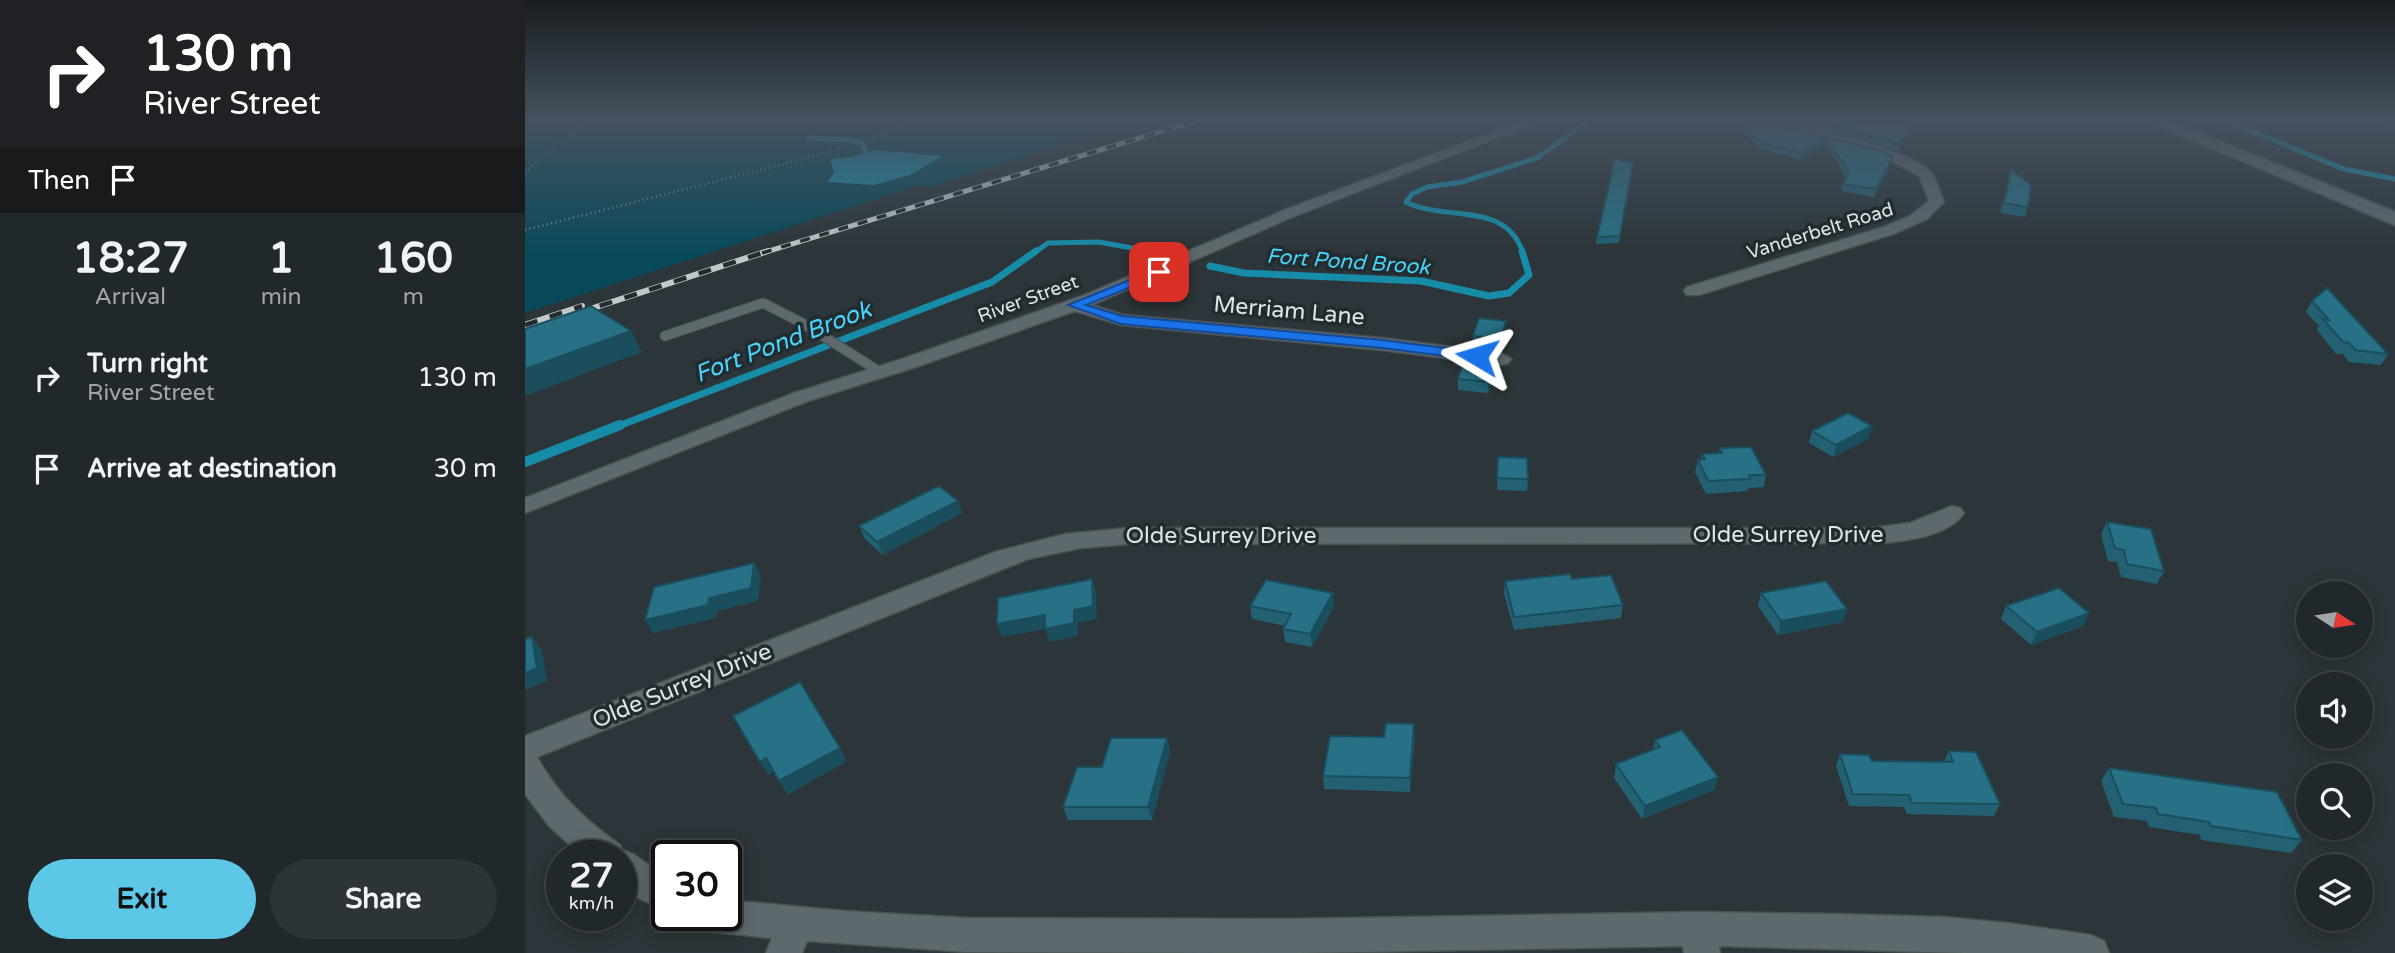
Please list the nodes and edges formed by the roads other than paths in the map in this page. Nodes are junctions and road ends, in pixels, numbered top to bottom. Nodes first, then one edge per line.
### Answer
1 (1420, 163) edge
2 (1906, 163) edge
3 (2259, 163) edge
4 (2395, 219) edge
5 (1693, 291) dead end
6 (1075, 305) junction
7 (666, 336) dead end
8 (1501, 359) dead end
9 (880, 372) junction
10 (525, 506) edge
11 (1952, 513) dead end
12 (525, 749) edge
13 (525, 765) edge
14 (587, 840) edge
15 (742, 924) edge
16 (790, 939) edge
17 (1700, 941) edge
18 (2091, 953) edge

1 - 6 street, River Street
2 - 5 street, Vanderbelt Road
3 - 4 street
6 - 8 street, Merriam Lane
6 - 9 street, River Street
7 - 9 lane
9 - 10 street, River Street
11 - 12 street, Olde Surrey Drive
13 - 14 street
15 - 16 street
16 - 17 street
17 - 18 street

